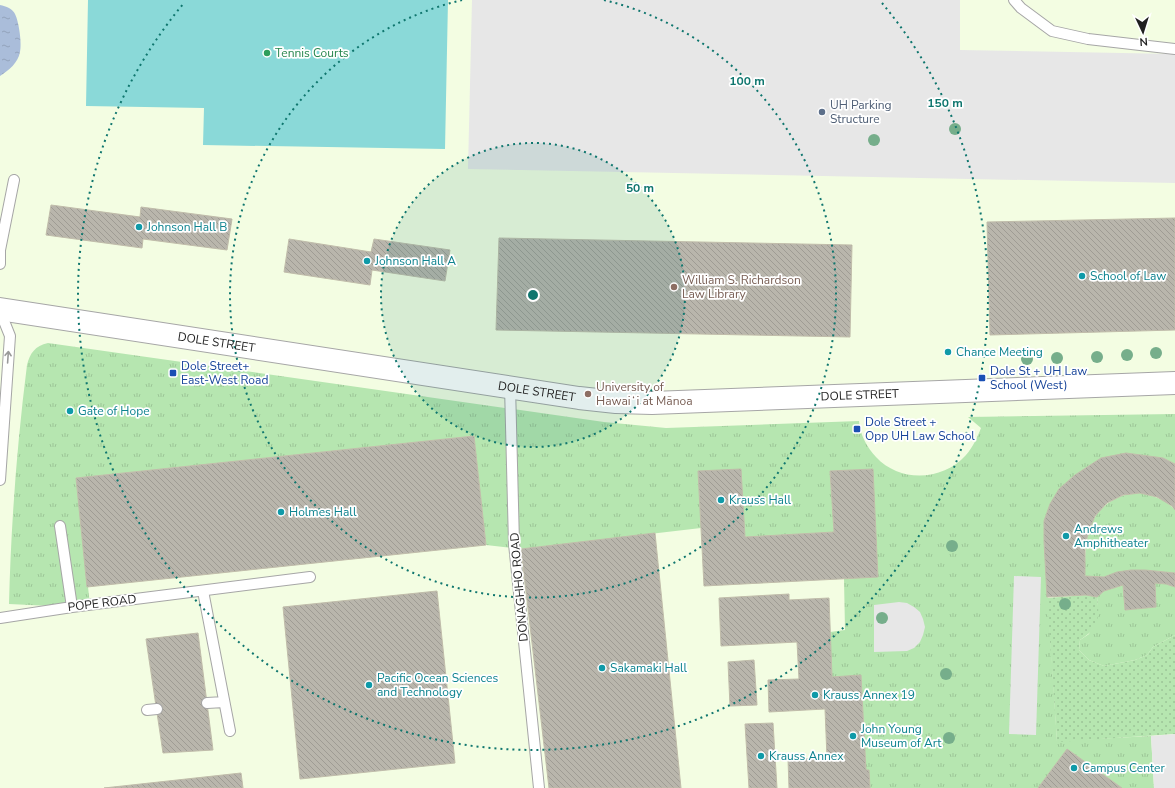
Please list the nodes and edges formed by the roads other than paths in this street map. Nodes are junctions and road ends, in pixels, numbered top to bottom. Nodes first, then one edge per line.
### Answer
1 (1014, 0) edge
2 (1175, 49) edge
3 (14, 180) dead end
4 (2, 231) edge
5 (0, 250) edge
6 (0, 264) edge
7 (0, 310) edge
8 (1175, 383) edge
9 (510, 386) junction
10 (0, 480) edge
11 (60, 526) dead end
12 (310, 577) dead end
13 (203, 591) junction
14 (72, 607) junction
15 (0, 618) edge
16 (224, 702) junction
17 (207, 703) dead end
18 (230, 731) dead end
19 (539, 788) edge

1 - 2 lane
3 - 4 lane
4 - 5 lane
5 - 6 lane
7 - 9 street, DOLE STREET
10 -> 7 lane
8 - 9 street, DOLE STREET
9 - 19 lane, DONAGHHO ROAD
11 - 14 lane
12 - 13 lane, POPE ROAD
13 - 14 lane, POPE ROAD
13 - 16 lane
14 - 15 lane, POPE ROAD
16 - 17 lane
16 - 18 lane

